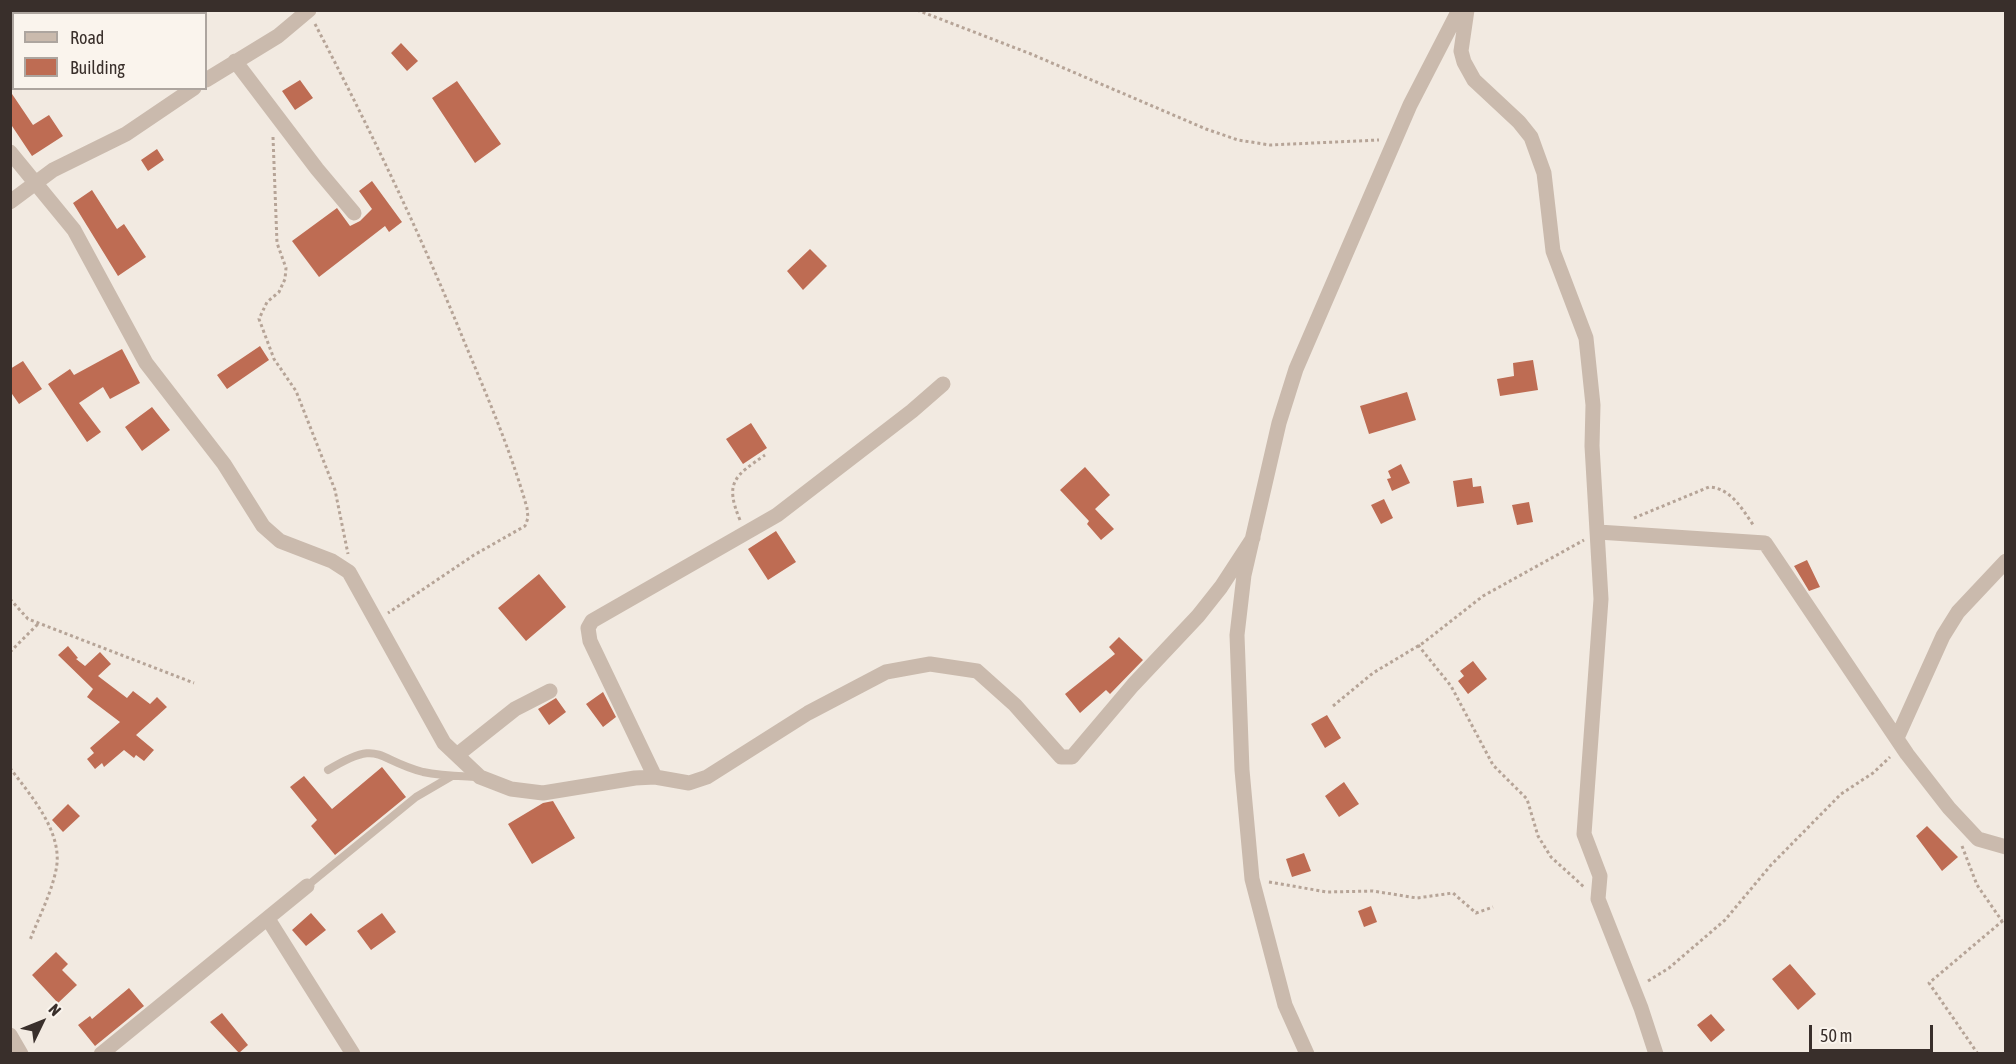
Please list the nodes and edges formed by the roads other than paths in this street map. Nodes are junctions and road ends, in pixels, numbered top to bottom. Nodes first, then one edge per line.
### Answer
1 (1459, 10) edge
2 (1467, 10) edge
3 (309, 11) edge
4 (235, 61) junction
5 (207, 79) edge
6 (191, 90) edge
7 (10, 152) edge
8 (34, 182) junction
9 (10, 202) edge
10 (354, 213) dead end
11 (944, 384) dead end
12 (1602, 532) junction
13 (1253, 538) junction
14 (2006, 561) edge
15 (550, 691) dead end
16 (1898, 740) junction
17 (457, 755) junction
18 (328, 770) dead end
19 (452, 776) junction
20 (480, 777) junction
21 (655, 777) junction
22 (2006, 847) edge
23 (307, 886) joint
24 (268, 919) junction
25 (10, 1035) edge
26 (21, 1053) edge
27 (101, 1053) edge
28 (353, 1053) edge
29 (1306, 1053) edge
30 (1656, 1053) edge

1 - 13 street
2 - 12 street
3 - 4 street
4 - 5 street
4 - 10 street
6 - 8 street
7 - 8 street
8 - 9 street
8 - 17 street
11 - 21 street
12 - 16 street
12 - 30 street
13 - 21 street
13 - 29 street
14 - 16 street
15 - 17 street
16 - 22 street
17 - 20 street
18 - 19 lane
19 - 20 lane
19 - 23 lane
20 - 21 street
23 - 24 street
24 - 27 street
24 - 28 street
25 - 26 street

